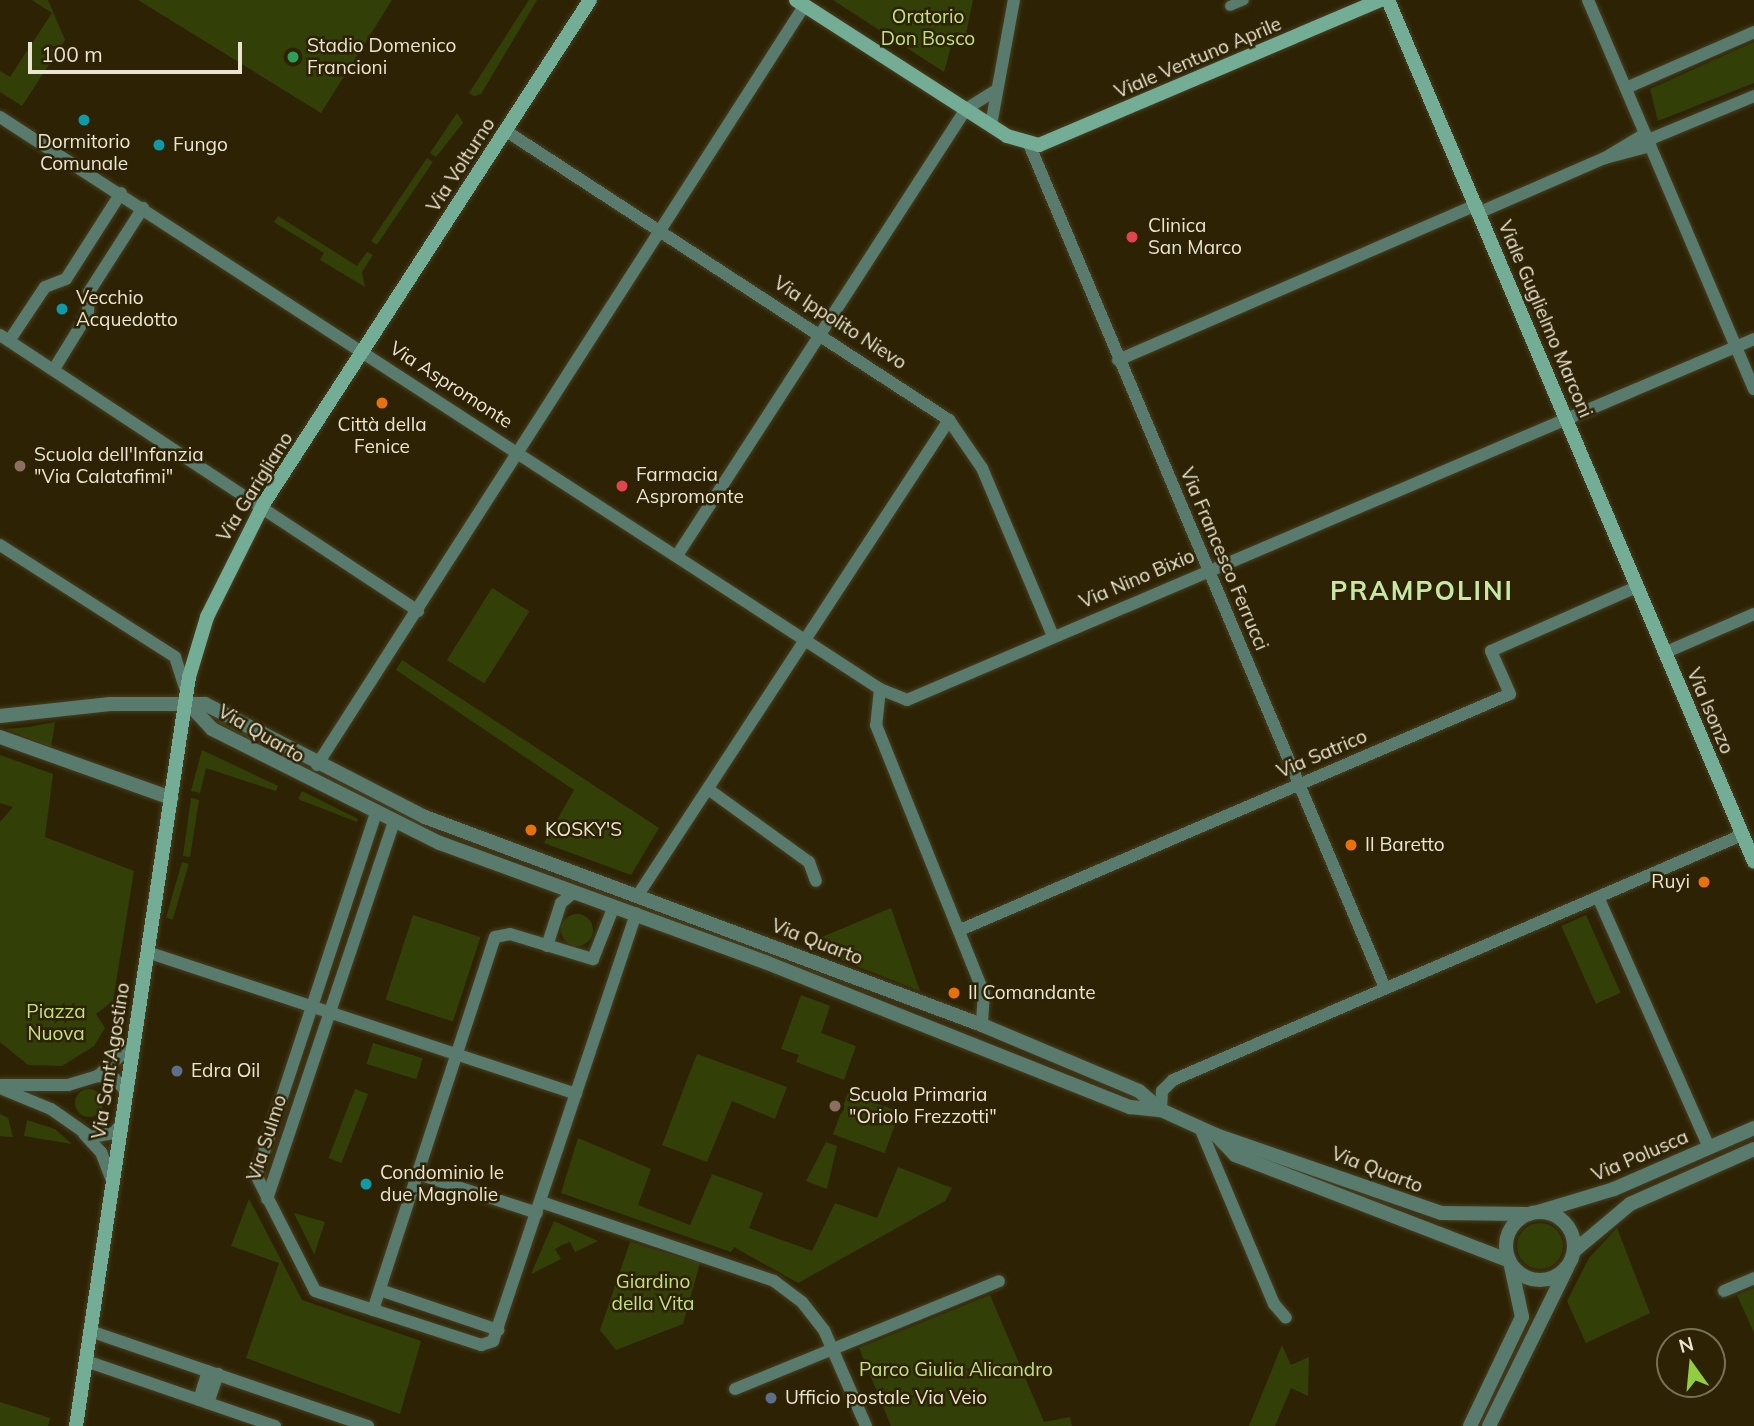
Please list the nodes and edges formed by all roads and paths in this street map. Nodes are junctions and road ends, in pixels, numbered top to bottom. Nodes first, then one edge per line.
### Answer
1 (590, 0) edge
2 (1014, 0) edge
3 (1244, 0) edge
4 (1381, 0) edge
5 (1388, 0) edge
6 (1588, 0) edge
7 (800, 3) edge
8 (1230, 6) dead end
9 (1754, 32) edge
10 (1626, 89) junction
11 (995, 91) junction
12 (1754, 96) edge
13 (966, 109) junction
14 (0, 117) edge
15 (991, 125) junction
16 (506, 131) junction
17 (1648, 140) junction
18 (1029, 144) junction
19 (121, 193) junction
20 (143, 208) junction
21 (1478, 209) junction
22 (663, 229) junction
23 (821, 334) junction
24 (5, 338) edge
25 (1754, 339) edge
26 (1735, 347) junction
27 (365, 352) junction
28 (1118, 360) junction
29 (54, 369) junction
30 (1754, 388) edge
31 (1566, 419) junction
32 (949, 421) junction
33 (519, 452) junction
34 (264, 503) junction
35 (0, 545) edge
36 (678, 554) junction
37 (1208, 570) junction
38 (1637, 587) junction
39 (418, 611) junction
40 (1754, 614) edge
41 (1053, 636) junction
42 (807, 639) junction
43 (195, 651) junction
44 (1664, 653) junction
45 (175, 657) junction
46 (880, 689) junction
47 (186, 701) junction
48 (1, 718) edge
49 (0, 737) edge
50 (317, 765) junction
51 (306, 781) junction
52 (1299, 785) junction
53 (708, 789) junction
54 (171, 798) junction
55 (382, 798) junction
56 (400, 806) junction
57 (375, 816) junction
58 (393, 824) junction
59 (1742, 835) junction
60 (1754, 862) edge
61 (816, 881) dead end
62 (574, 892) junction
63 (638, 895) junction
64 (1598, 897) junction
65 (614, 906) junction
66 (636, 913) junction
67 (960, 930) junction
68 (547, 946) junction
69 (147, 953) junction
70 (1385, 988) junction
71 (312, 1007) junction
72 (328, 1012) junction
73 (982, 1026) junction
74 (974, 1044) junction
75 (132, 1045) junction
76 (456, 1054) junction
77 (98, 1076) junction
78 (0, 1086) edge
79 (126, 1091) junction
80 (576, 1094) junction
81 (1161, 1110) junction
82 (121, 1124) junction
83 (1200, 1128) junction
84 (1754, 1128) edge
85 (84, 1134) junction
86 (1216, 1135) junction
87 (1709, 1147) junction
88 (1754, 1149) edge
89 (418, 1174) junction
90 (111, 1188) junction
91 (267, 1199) junction
92 (539, 1207) junction
93 (1534, 1213) junction
94 (1574, 1251) junction
95 (1510, 1263) junction
96 (1568, 1266) junction
97 (1754, 1278) edge
98 (999, 1281) dead end
99 (380, 1290) junction
100 (1724, 1291) dead end
101 (373, 1310) junction
102 (1286, 1318) dead end
103 (498, 1330) junction
104 (90, 1331) junction
105 (833, 1346) junction
106 (86, 1361) junction
107 (213, 1373) junction
108 (735, 1389) dead end
109 (204, 1401) junction
110 (76, 1426) edge
111 (275, 1426) edge
112 (369, 1426) edge
113 (866, 1426) edge
114 (1470, 1426) edge
115 (1489, 1426) edge

1 - 16 main road, Via Volturno
2 - 11 street
3 - 8 street
4 - 18 main road, Viale Ventuno Aprile
5 - 21 main road, Viale Guglielmo Marconi
6 - 10 street
7 - 13 main road
7 - 22 street
9 - 10 street
10 - 17 street
11 - 13 street
11 - 15 street
12 - 17 street
13 - 15 main road
13 - 23 street
14 - 19 street, Via Aspromonte
15 - 18 main road
16 - 22 street, Via Ippolito Nievo
16 - 27 main road, Via Volturno
17 - 21 street
17 - 26 street
18 - 28 street, Via Francesco Ferrucci
19 - 20 street, Via Aspromonte
19 - 24 street
20 - 27 street, Via Aspromonte
20 - 29 street
21 - 28 street
21 - 31 main road, Viale Guglielmo Marconi
22 - 23 street, Via Ippolito Nievo
22 - 33 street
23 - 32 street, Via Ippolito Nievo
23 - 36 street
24 - 29 street
25 - 26 street, Via Nino Bixio
26 - 30 street
26 - 31 street, Via Nino Bixio
27 - 33 street, Via Aspromonte
27 - 34 main road, Via Garigliano
28 - 37 street, Via Francesco Ferrucci
29 - 34 street
31 - 37 street, Via Nino Bixio
31 - 38 main road, Viale Guglielmo Marconi
32 - 41 street, Via Ippolito Nievo
32 - 42 street
33 - 36 street, Via Aspromonte
33 - 39 street
34 - 39 street
34 - 43 main road, Via Garigliano
35 - 45 street
36 - 42 street, Via Aspromonte
37 - 41 street, Via Nino Bixio
37 - 52 street, Via Francesco Ferrucci
38 - 44 main road, Viale Guglielmo Marconi
38 - 52 street, Via Satrico
39 - 50 street
40 - 44 street
41 - 46 street, Via Nino Bixio
42 - 46 street, Via Aspromonte
42 - 53 street
43 - 45 street
43 - 47 main road, Via Garigliano
44 - 59 main road, Via Isonzo
45 - 47 street
46 - 67 street
47 - 48 street
47 - 50 street, Via Quarto
47 - 51 street, Via Quarto
47 - 54 main road, Via Sant'Agostino
49 - 54 street
50 - 51 street, Via Quarto
50 - 55 street, Via Quarto
51 - 57 street, Via Quarto
52 - 67 street, Via Satrico
52 - 70 street, Via Francesco Ferrucci
53 - 61 street
53 - 63 street
54 - 69 main road, Via Sant'Agostino
55 - 56 street, Via Quarto
55 - 57 street
56 - 58 street
56 - 63 street, Via Quarto
57 - 58 street, Via Quarto
57 - 71 street, Via Sulmo
58 - 62 street, Via Quarto
58 - 72 street, Via Sulmo
59 - 60 main road, Via Isonzo
59 - 64 street
62 - 65 street, Via Quarto
62 - 68 street
63 - 65 street
63 - 66 street
63 - 73 street, Via Quarto
64 - 70 street
64 - 87 street
65 - 66 street, Via Quarto
65 - 68 street
66 - 74 street, Via Quarto
66 - 80 street
67 - 73 street
68 - 76 street
69 - 71 street
69 - 75 main road, Via Sant'Agostino
70 - 81 street
71 - 72 street
71 - 91 street, Via Sulmo
72 - 76 street
72 - 91 street, Via Sulmo
73 - 74 street
73 - 81 street, Via Quarto
74 - 81 street, Via Quarto
75 - 77 street
75 - 79 main road, Via Sant'Agostino
76 - 80 street
76 - 89 street
77 - 78 street
77 - 79 street
78 - 85 street
79 - 82 main road, Via Sant'Agostino
80 - 92 street
81 - 83 street, Via Quarto
82 - 85 street
82 - 90 main road, Via Sant'Agostino
83 - 86 street, Via Quarto
83 - 102 street
84 - 87 street, Via Polusca
85 - 90 street
86 - 93 street, Via Quarto
86 - 95 street, Via Quarto
87 - 93 street, Via Polusca
88 - 94 street, Via Polusca
89 - 92 street
89 - 99 street
90 - 104 main road, Via Sant'Agostino
91 - 101 street
92 - 103 street
92 - 105 street
93 - 94 street
93 - 95 street
94 - 96 street
95 - 96 street
95 - 114 street
96 - 115 street
97 - 100 street
98 - 105 street
99 - 101 street
99 - 103 street
101 - 103 street
104 - 106 main road, Via Sant'Agostino
104 - 107 street
105 - 108 street
105 - 113 street
106 - 109 street
106 - 110 main road, Via Sant'Agostino
107 - 109 street
107 - 112 street
109 - 111 street

